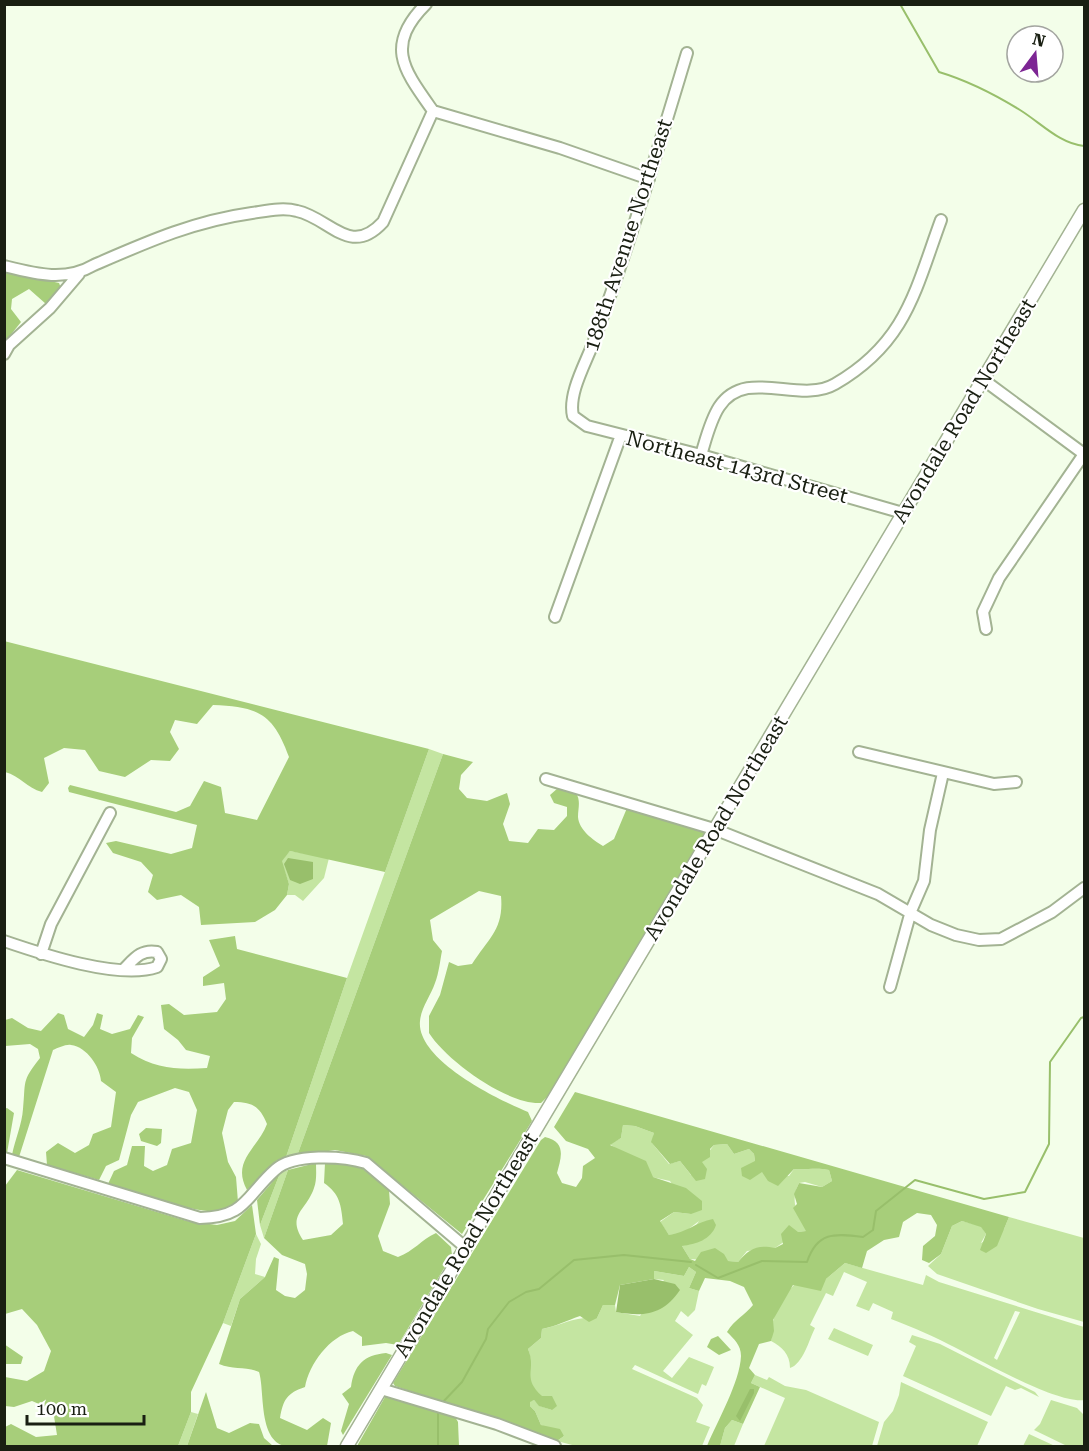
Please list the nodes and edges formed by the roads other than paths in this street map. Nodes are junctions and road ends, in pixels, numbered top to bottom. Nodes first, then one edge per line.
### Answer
1 (426, 4) edge
2 (687, 53) dead end
3 (433, 111) junction
4 (649, 179) junction
5 (1084, 210) edge
6 (941, 220) dead end
7 (4, 266) edge
8 (79, 274) junction
9 (4, 354) edge
10 (985, 381) junction
11 (573, 416) joint
12 (621, 435) junction
13 (1084, 454) edge
14 (701, 455) junction
15 (903, 513) junction
16 (555, 617) dead end
17 (986, 629) dead end
18 (859, 752) dead end
19 (943, 773) junction
20 (546, 778) dead end
21 (1016, 782) dead end
22 (110, 813) dead end
23 (714, 829) junction
24 (1084, 888) edge
25 (911, 911) junction
26 (4, 940) edge
27 (41, 954) junction
28 (124, 969) dead end
29 (890, 987) dead end
30 (4, 1158) edge
31 (465, 1247) junction
32 (381, 1389) junction
33 (347, 1446) edge
34 (555, 1446) edge

1 - 3 street
2 - 4 street, 188th Avenue Northeast
3 - 4 street
3 - 8 street
4 - 11 street, 188th Avenue Northeast
5 - 10 main road, Avondale Road Northeast
6 - 14 street
7 - 8 street
8 - 9 street
10 - 13 street
10 - 15 main road, Avondale Road Northeast
11 - 12 street, Northeast 143rd Street
12 - 14 street, Northeast 143rd Street
12 - 16 street
13 - 17 street
14 - 15 street, Northeast 143rd Street
15 - 23 main road, Avondale Road Northeast
18 - 19 street
19 - 21 street
19 - 25 street
20 - 23 street
22 - 27 street
23 - 25 street
23 - 31 main road, Avondale Road Northeast
24 - 25 street
25 - 29 street
26 - 27 street
27 - 28 street
30 - 31 street
31 - 32 main road, Avondale Road Northeast
32 - 33 main road, Avondale Road Northeast
32 - 34 street

